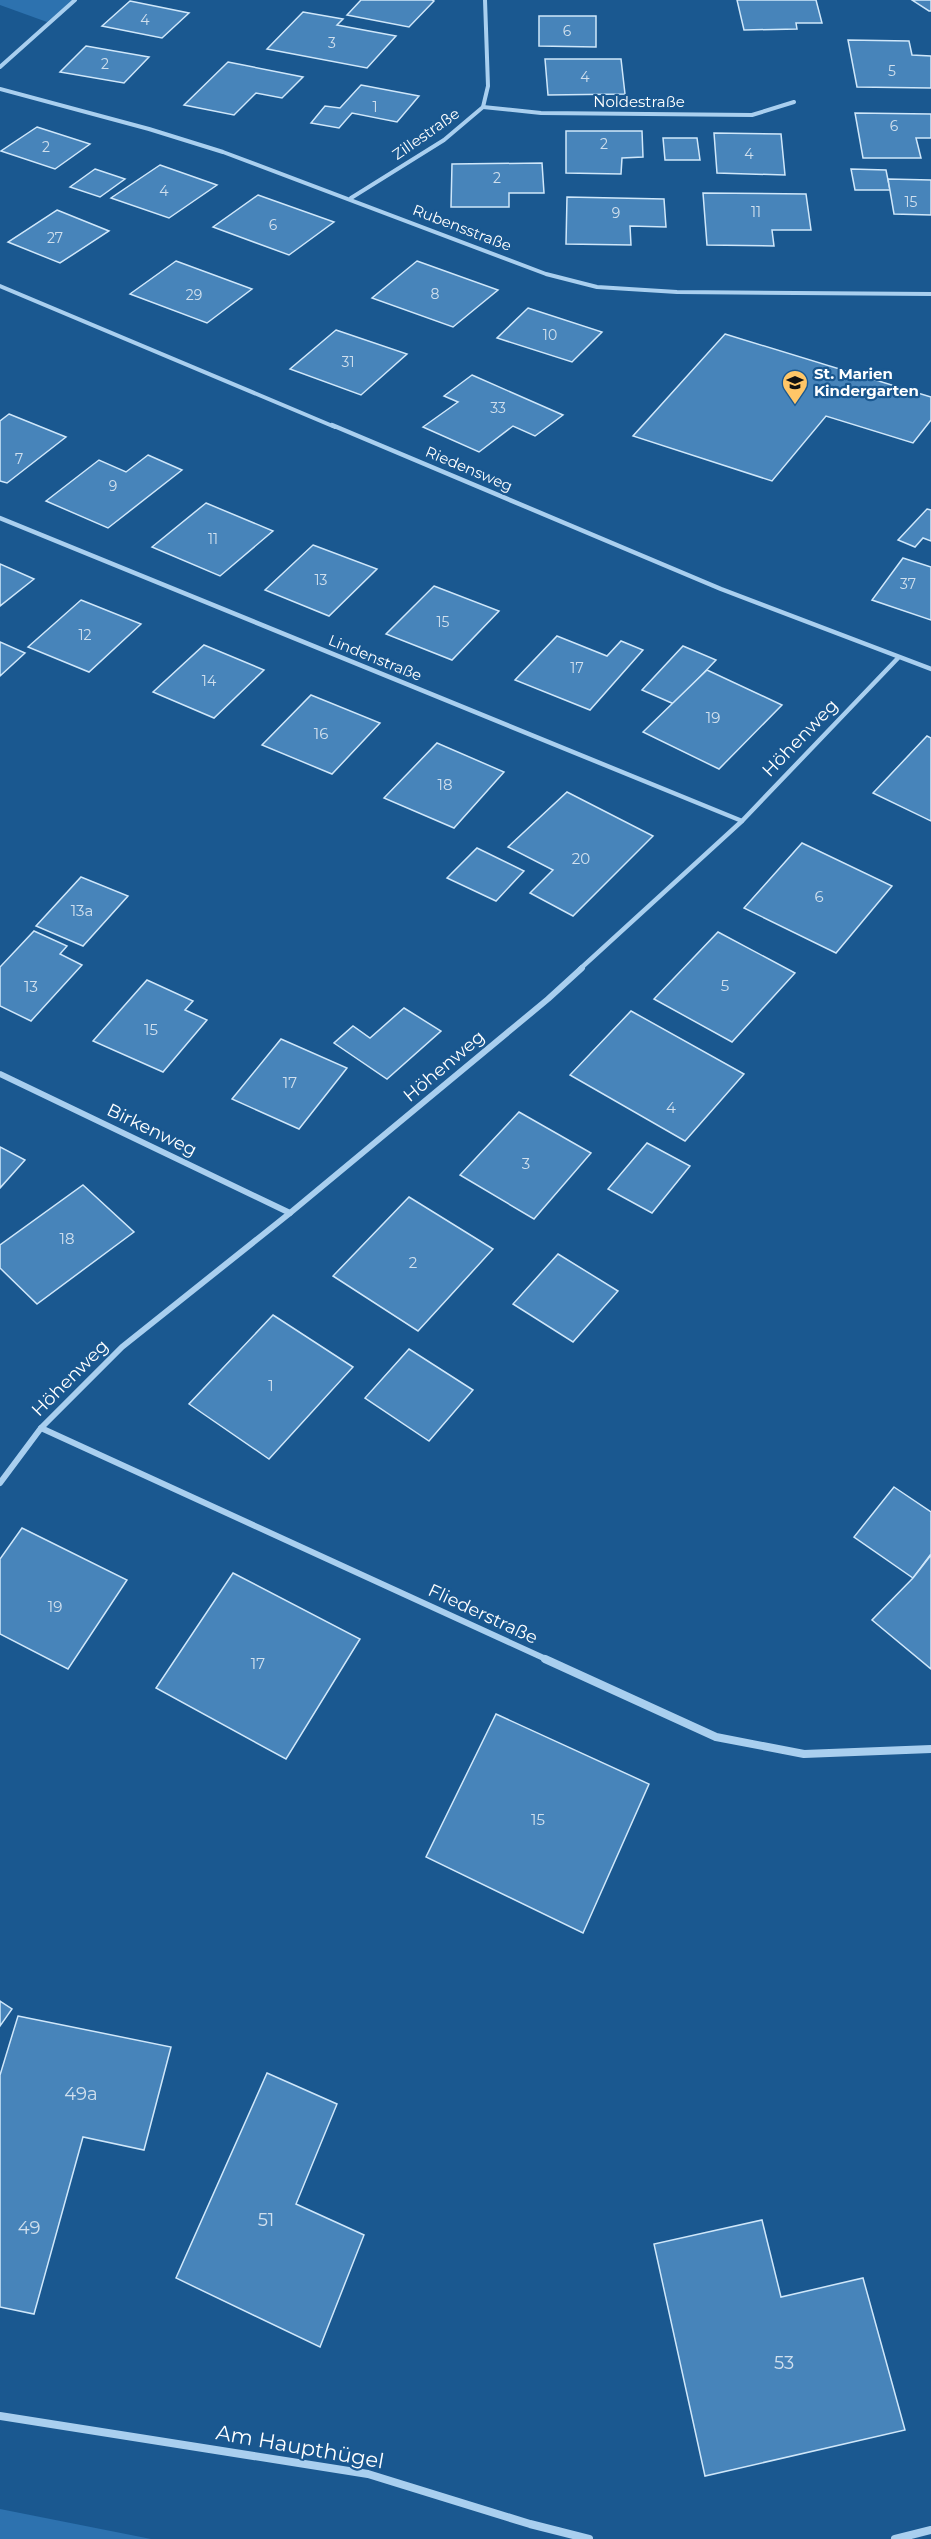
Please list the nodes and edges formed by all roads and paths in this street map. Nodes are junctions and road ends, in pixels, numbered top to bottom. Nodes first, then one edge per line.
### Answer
1 (75, 0) edge
2 (485, 0) edge
3 (0, 67) edge
4 (0, 89) edge
5 (794, 102) dead end
6 (483, 107) junction
7 (351, 198) junction
8 (0, 286) edge
9 (931, 294) edge
10 (0, 518) edge
11 (898, 658) junction
12 (931, 669) edge
13 (742, 821) junction
14 (0, 1074) edge
15 (290, 1213) junction
16 (41, 1428) junction
17 (0, 1483) edge
18 (931, 1749) edge
19 (0, 2416) edge
20 (931, 2530) edge
21 (589, 2539) edge
22 (895, 2539) edge

1 - 3 street
2 - 6 street, Zillestraße
4 - 7 street, Rubensstraße
5 - 6 street, Noldestraße
6 - 7 street, Zillestraße
7 - 9 street, Rubensstraße
8 - 11 street, Riedensweg
10 - 13 street, Lindenstraße
11 - 12 street, Riedensweg
11 - 13 street, Höhenweg
13 - 15 street, Höhenweg
14 - 15 street, Birkenweg
15 - 16 street, Höhenweg
16 - 17 street, Höhenweg
16 - 18 street, Fliederstraße
19 - 21 street, Am Haupthügel
20 - 22 street

